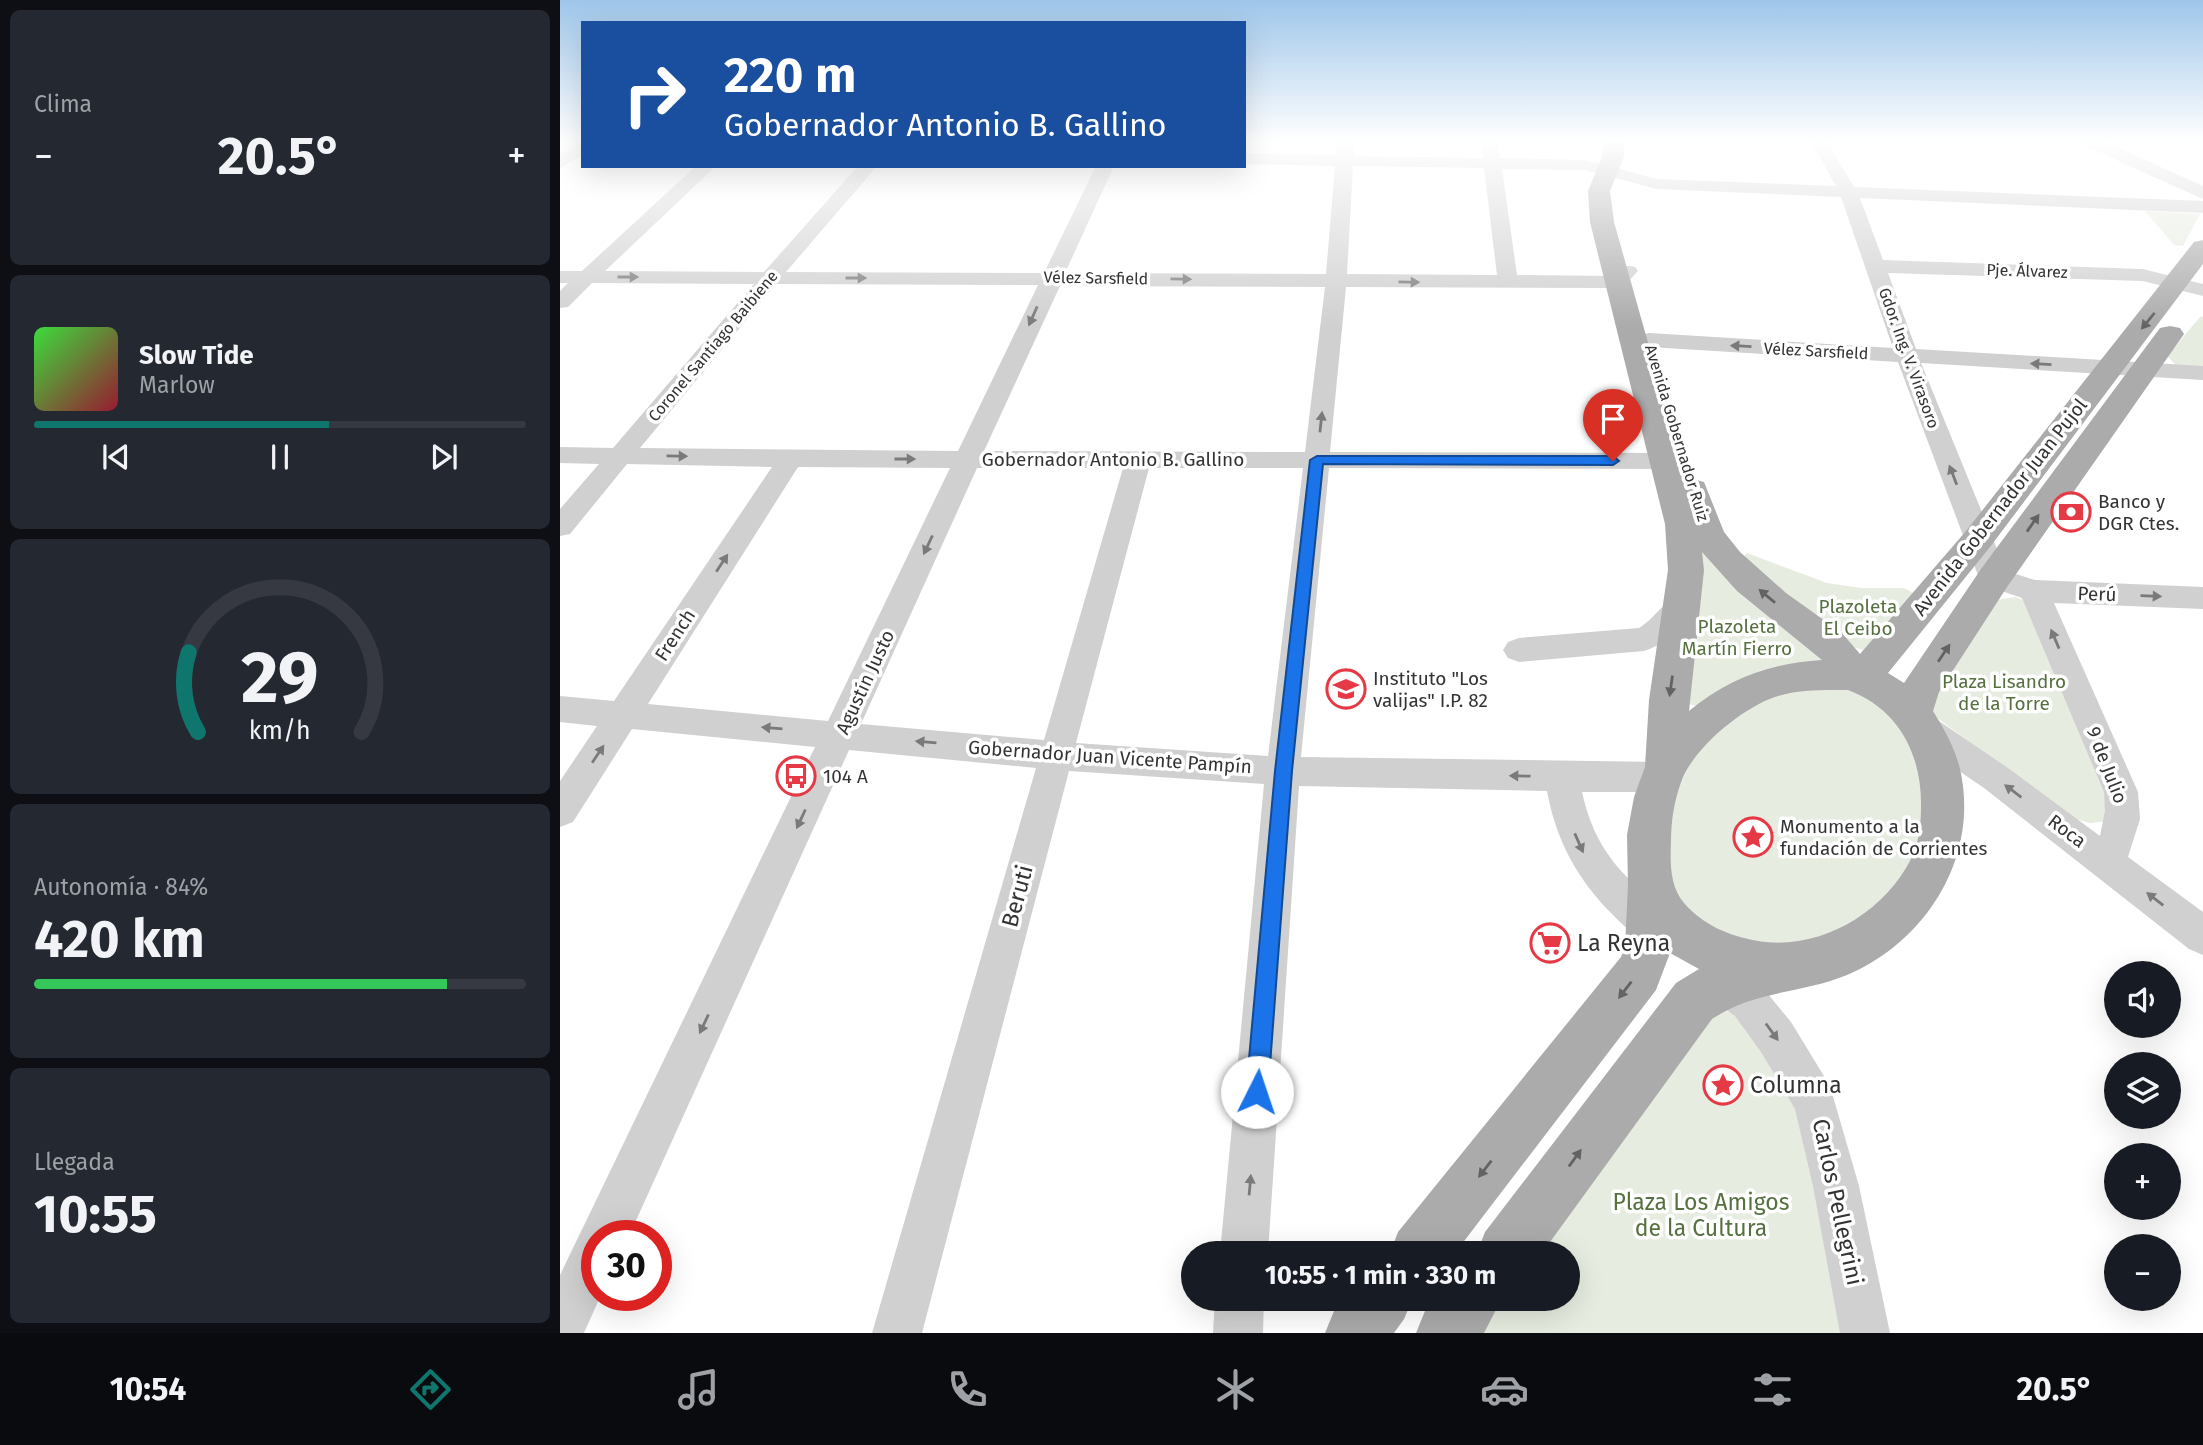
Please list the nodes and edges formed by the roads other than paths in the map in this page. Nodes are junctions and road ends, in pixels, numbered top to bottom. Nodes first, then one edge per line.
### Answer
1 (668, 202) edge
2 (836, 202) edge
3 (1088, 202) edge
4 (1341, 202) edge
5 (1498, 202) edge
6 (1601, 202) edge
7 (1852, 202) edge
8 (2082, 202) edge
9 (2203, 207) edge
10 (2203, 247) edge
11 (1875, 266) junction
12 (560, 277) edge
13 (586, 277) junction
14 (1622, 277) junction
15 (770, 278) junction
16 (1051, 278) junction
17 (1336, 281) junction
18 (1508, 283) junction
19 (2195, 288) edge
20 (560, 302) edge
21 (1649, 340) junction
22 (1907, 356) junction
23 (2130, 369) junction
24 (2203, 373) edge
25 (560, 455) edge
26 (621, 455) junction
27 (790, 459) junction
28 (969, 459) junction
29 (1138, 459) junction
30 (1317, 460) junction
31 (1667, 461) junction
32 (560, 527) edge
33 (1978, 539) junction
34 (1994, 578) junction
35 (2034, 591) junction
36 (2203, 598) edge
37 (1683, 604) junction
38 (1519, 650) dead end
39 (1856, 676) junction
40 (560, 709) edge
41 (624, 714) junction
42 (1919, 722) junction
43 (840, 735) junction
44 (1056, 754) junction
45 (1283, 771) junction
46 (1664, 772) junction
47 (1562, 777) junction
48 (560, 811) edge
49 (2107, 862) junction
50 (1650, 902) junction
51 (2203, 937) edge
52 (1710, 964) junction
53 (612, 1220) edge
54 (1245, 1241) edge
55 (1428, 1241) edge
56 (1515, 1241) edge
57 (581, 1285) edge
58 (1239, 1311) edge
59 (1373, 1311) edge
60 (1463, 1311) edge
61 (560, 1330) edge
62 (580, 1333) edge
63 (897, 1333) edge
64 (1238, 1333) edge
65 (1356, 1333) edge
66 (1447, 1333) edge
67 (1865, 1333) edge

1 - 13 street
2 - 15 street, Coronel Santiago Baibiene
3 - 16 street, Agustín Justo
4 - 17 street
5 - 18 street
6 - 14 main road, Avenida Gobernador Ruiz
7 - 11 street, Gdor. Ing. V. Virasoro
8 - 9 street
10 - 19 main road, Avenida Gobernador Juan Pujol
11 - 19 street, Pje. Álvarez
11 - 22 street, Gdor. Ing. V. Virasoro
12 - 13 street, Vélez Sarsfield
13 -> 15 street, Vélez Sarsfield
13 - 20 street
14 - 18 street, Vélez Sarsfield
14 - 21 main road, Avenida Gobernador Ruiz
14 - 31 main road, Avenida Gobernador Ruiz
15 -> 16 street, Vélez Sarsfield
15 - 26 street, Coronel Santiago Baibiene
16 -> 17 street, Vélez Sarsfield
16 -> 28 street, Agustín Justo
17 -> 18 street, Vélez Sarsfield
30 -> 17 street
19 - 23 main road, Avenida Gobernador Juan Pujol
22 -> 21 street, Vélez Sarsfield
39 -> 21 main road, Avenida Gobernador Ruiz
23 -> 22 street, Vélez Sarsfield
33 -> 22 street, Gdor. Ing. V. Virasoro
23 - 24 street, Vélez Sarsfield
23 - 33 main road, Avenida Gobernador Juan Pujol
34 -> 23 main road, Avenida Gobernador Juan Pujol
25 - 26 street, Gobernador Antonio B. Gallino
26 -> 27 street, Gobernador Antonio B. Gallino
26 - 32 street, Coronel Santiago Baibiene
27 -> 28 street, Gobernador Antonio B. Gallino
41 -> 27 street, French
28 - 29 street, Gobernador Antonio B. Gallino
28 -> 43 street, Agustín Justo
29 - 30 street, Gobernador Antonio B. Gallino
29 - 44 street, Beruti
30 - 31 street, Gobernador Antonio B. Gallino
30 - 45 street
31 - 37 main road, Avenida Gobernador Ruiz
33 - 34 street, Gdor. Ing. V. Virasoro
33 - 39 main road, Avenida Gobernador Juan Pujol
34 - 35 street, Perú
42 -> 34 main road, Avenida Gobernador Juan Pujol
35 -> 36 street, Perú
49 -> 35 street, 9 de Julio
37 - 38 street
37 -> 46 main road, Avenida Gobernador Ruiz
39 - 42 main road
39 - 46 main road
40 - 41 street, Gobernador Juan Vicente Pampín
43 -> 41 street, Gobernador Juan Vicente Pampín
48 -> 41 street, French
49 -> 42 street, Roca
42 - 52 main road
44 -> 43 street, Gobernador Juan Vicente Pampín
43 -> 53 street, Agustín Justo
44 - 45 street, Gobernador Juan Vicente Pampín
44 - 63 street, Beruti
47 -> 45 street, Gobernador Juan Vicente Pampín
54 -> 45 street
46 - 47 street, Gobernador Juan Vicente Pampín
46 - 50 main road
47 -> 50 street
51 -> 49 street, Roca
50 - 52 main road
50 -> 55 main road
56 -> 52 main road
52 -> 67 street, Carlos Pellegrini
57 - 61 street
58 - 64 street
59 - 65 main road
60 - 66 main road
61 - 62 street

